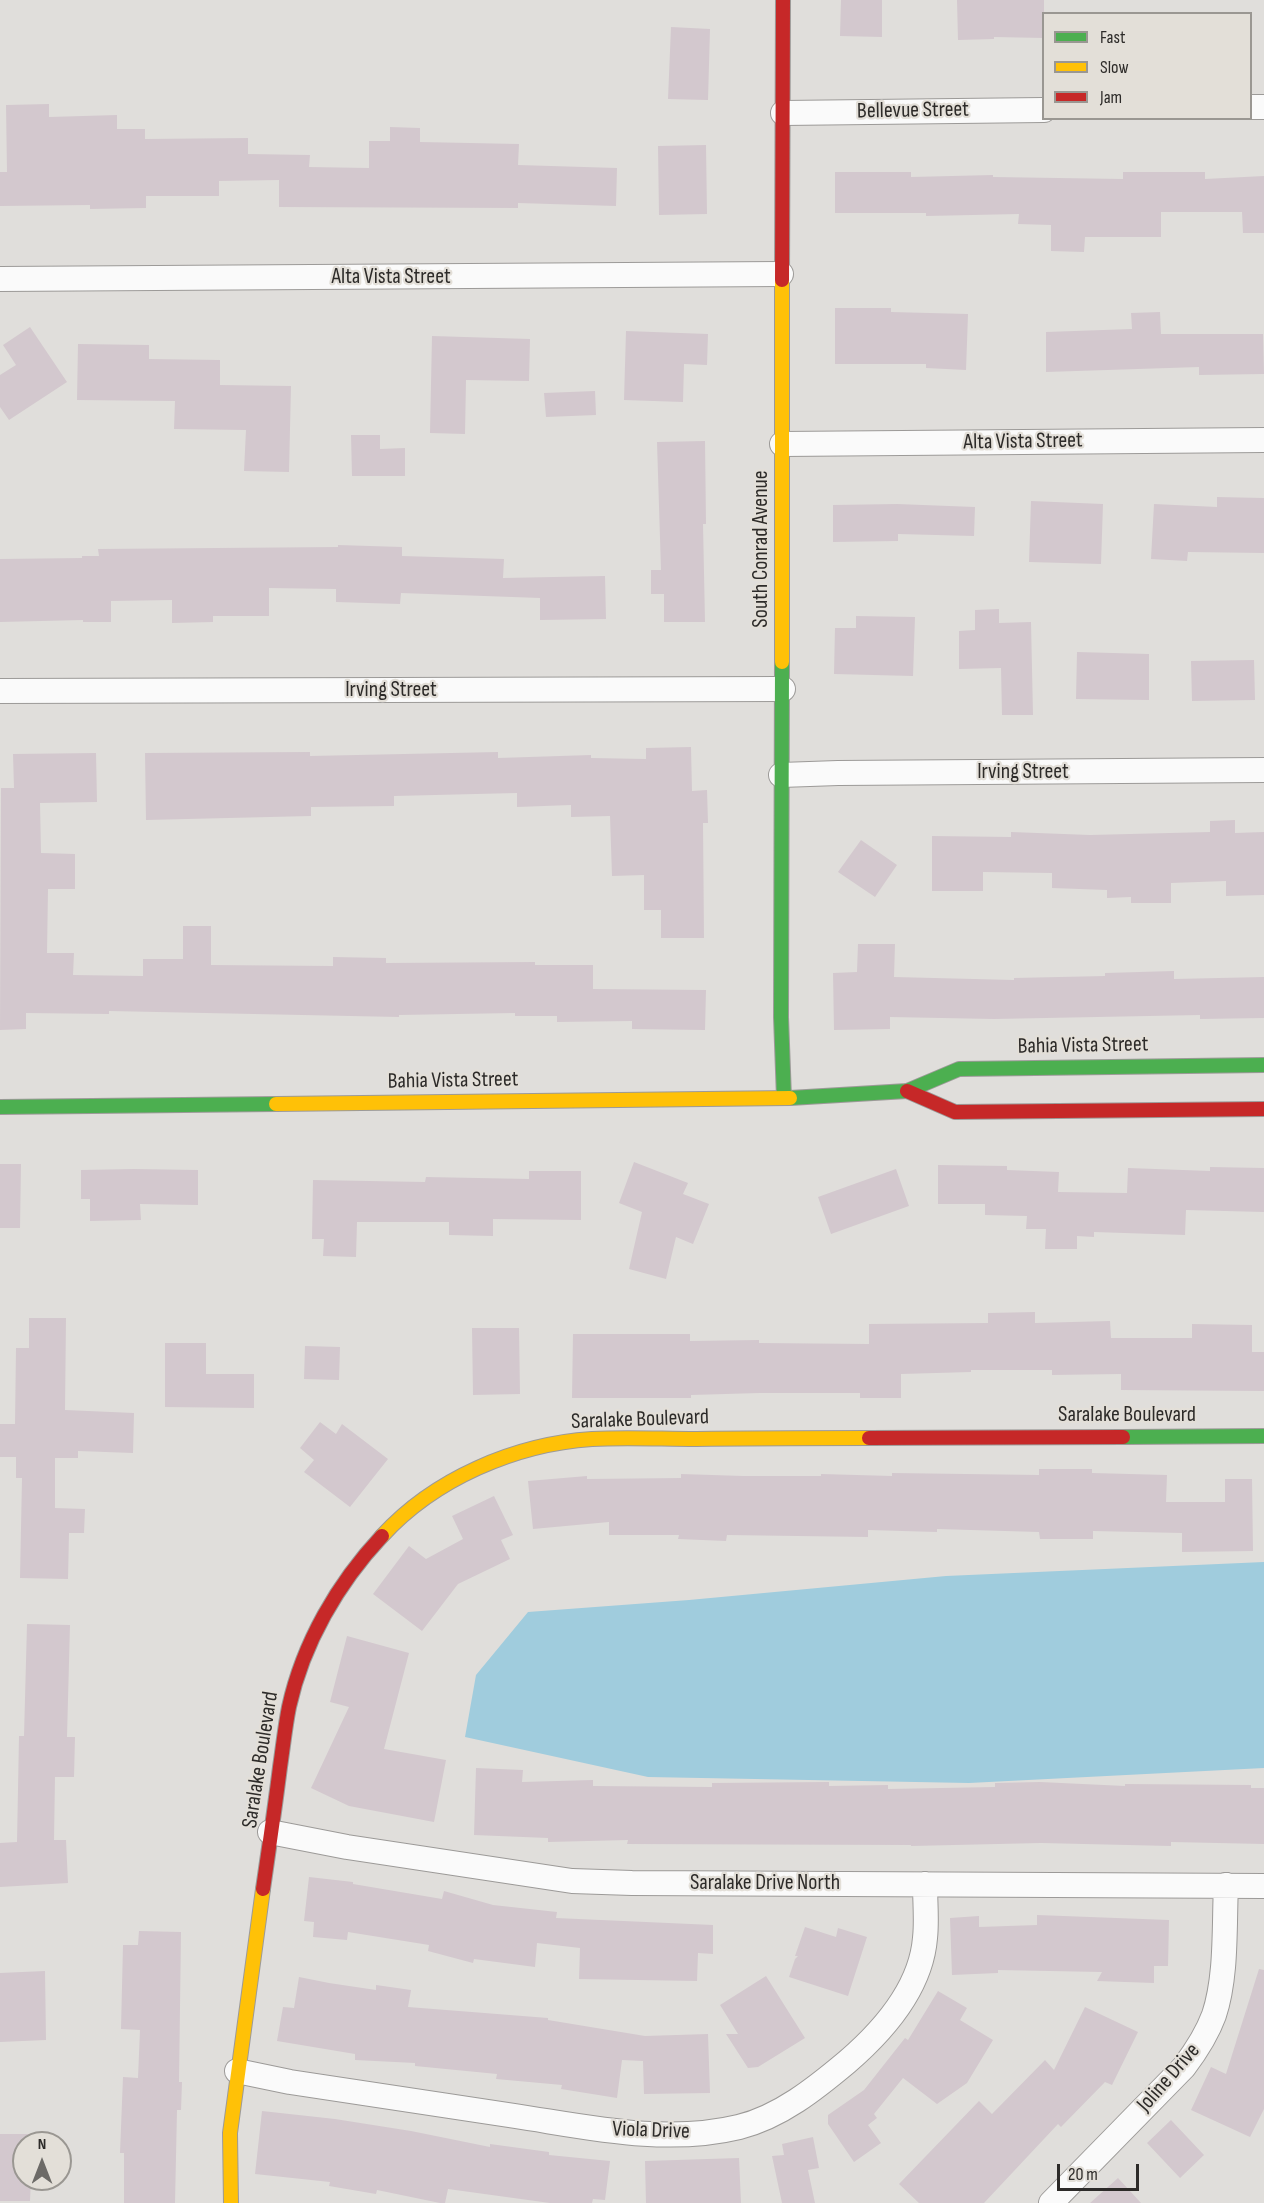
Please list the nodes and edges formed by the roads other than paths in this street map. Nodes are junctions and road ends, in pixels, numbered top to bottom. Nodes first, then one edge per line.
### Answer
1 (783, 0) edge
2 (1042, 110) edge
3 (783, 113) junction
4 (781, 274) junction
5 (0, 279) edge
6 (1264, 440) edge
7 (782, 444) junction
8 (783, 689) junction
9 (0, 691) edge
10 (1264, 770) edge
11 (781, 775) junction
12 (1264, 1065) edge
13 (907, 1091) junction
14 (784, 1098) junction
15 (0, 1107) edge
16 (1264, 1110) edge
17 (1264, 1436) edge
18 (270, 1832) junction
19 (925, 1884) junction
20 (1226, 1885) junction
21 (1264, 1886) edge
22 (237, 2071) junction
23 (231, 2203) edge
24 (1051, 2203) edge

1 - 3 street, South Conrad Avenue
2 - 3 street, Bellevue Street
3 - 4 street, South Conrad Avenue
4 - 5 street, Alta Vista Street
4 - 7 street, South Conrad Avenue
6 - 7 street, Alta Vista Street
7 - 8 street, South Conrad Avenue
8 - 9 street, Irving Street
8 - 11 street, South Conrad Avenue
10 - 11 street, Irving Street
11 - 14 street, South Conrad Avenue
12 - 13 street, Bahia Vista Street
13 - 14 street, Bahia Vista Street
13 - 16 street, Bahia Vista Street
14 - 15 street, Bahia Vista Street
17 - 18 street, Saralake Boulevard
18 - 19 street, Saralake Drive North
18 - 22 street, Saralake Boulevard
19 - 20 street, Saralake Drive North
19 - 22 street, Viola Drive
20 - 21 street, Saralake Drive North
20 - 24 street, Joline Drive
22 - 23 street, Saralake Boulevard

